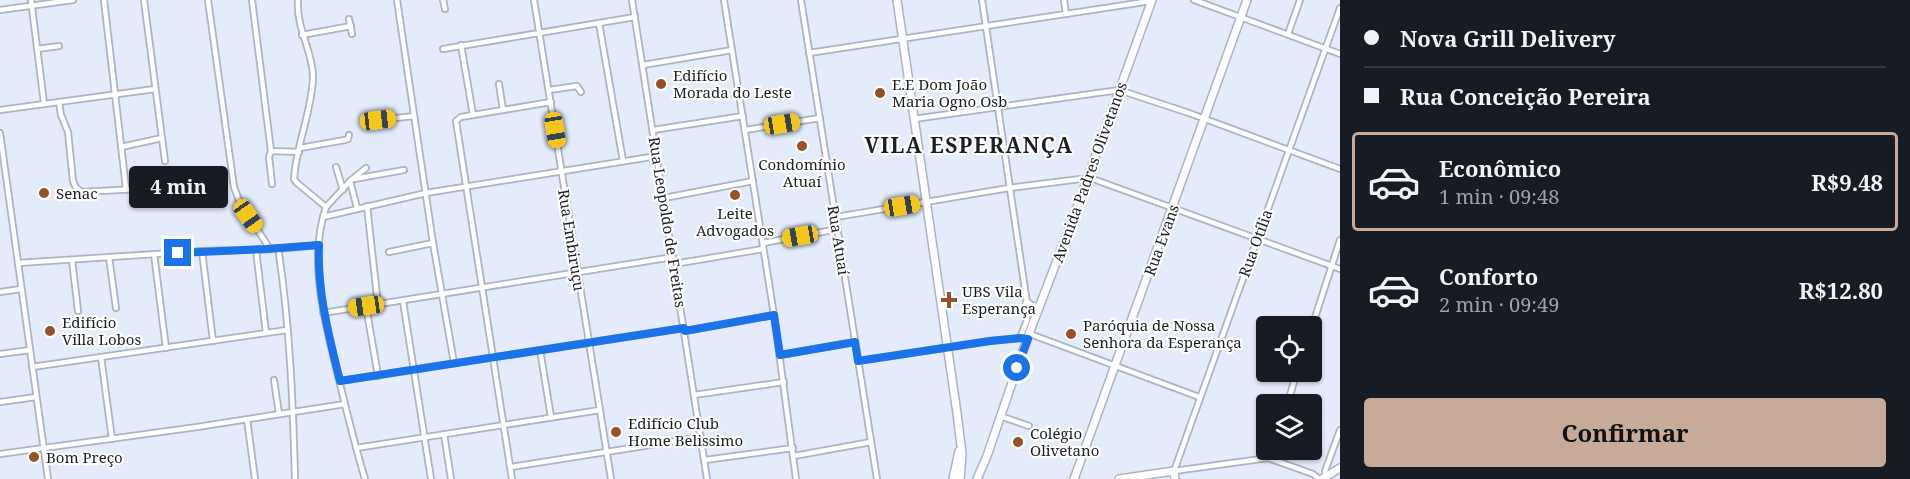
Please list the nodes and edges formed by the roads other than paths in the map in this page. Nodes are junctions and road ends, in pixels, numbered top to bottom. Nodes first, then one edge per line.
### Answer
1 (73, 0) edge
2 (104, 0) edge
3 (144, 0) edge
4 (208, 0) edge
5 (252, 0) edge
6 (298, 0) edge
7 (397, 0) edge
8 (443, 0) edge
9 (534, 0) edge
10 (632, 0) edge
11 (724, 0) edge
12 (801, 0) edge
13 (897, 0) edge
14 (982, 0) edge
15 (1064, 0) edge
16 (1194, 0) edge
17 (1247, 0) edge
18 (1300, 0) edge
19 (1152, 1) edge
20 (32, 3) edge
21 (1340, 8) edge
22 (445, 9) dead end
23 (0, 10) edge
24 (1066, 14) junction
25 (1241, 16) junction
26 (635, 17) junction
27 (350, 19) dead end
28 (599, 23) junction
29 (986, 26) junction
30 (351, 27) junction
31 (539, 32) junction
32 (352, 34) dead end
33 (1288, 34) junction
34 (302, 35) junction
35 (903, 39) junction
36 (461, 45) junction
37 (59, 46) dead end
38 (1326, 48) junction
39 (37, 49) junction
40 (443, 49) dead end
41 (732, 50) junction
42 (809, 53) junction
43 (1340, 54) edge
44 (643, 65) junction
45 (499, 84) dead end
46 (155, 89) junction
47 (549, 90) junction
48 (1119, 90) junction
49 (581, 92) dead end
50 (116, 95) junction
51 (59, 102) junction
52 (551, 102) junction
53 (44, 104) junction
54 (996, 107) junction
55 (0, 110) edge
56 (503, 110) junction
57 (473, 115) junction
58 (414, 116) junction
59 (742, 116) junction
60 (820, 118) junction
61 (914, 119) junction
62 (1204, 119) junction
63 (378, 120) dead end
64 (653, 130) junction
65 (745, 130) junction
66 (0, 133) edge
67 (349, 135) dead end
68 (162, 138) junction
69 (121, 147) junction
70 (299, 150) junction
71 (1289, 150) junction
72 (271, 151) junction
73 (657, 156) junction
74 (623, 161) junction
75 (165, 162) dead end
76 (336, 167) dead end
77 (366, 168) dead end
78 (1340, 169) edge
79 (404, 170) dead end
80 (562, 170) junction
81 (1088, 178) junction
82 (351, 180) junction
83 (753, 181) junction
84 (272, 184) dead end
85 (466, 186) junction
86 (0, 188) edge
87 (7, 188) junction
88 (126, 188) junction
89 (1009, 188) junction
90 (343, 190) junction
91 (426, 193) junction
92 (211, 196) dead end
93 (664, 198) junction
94 (927, 201) junction
95 (366, 206) junction
96 (326, 207) junction
97 (1172, 207) junction
98 (357, 208) junction
99 (323, 216) junction
100 (836, 217) junction
101 (838, 230) junction
102 (1257, 239) junction
103 (1340, 240) edge
104 (433, 243) junction
105 (319, 245) junction
106 (763, 246) junction
107 (270, 249) junction
108 (256, 250) junction
109 (202, 251) junction
110 (389, 252) dead end
111 (154, 254) junction
112 (279, 254) dead end
113 (109, 257) junction
114 (673, 257) junction
115 (72, 260) junction
116 (18, 263) junction
117 (674, 264) junction
118 (1332, 266) junction
119 (1340, 269) edge
120 (577, 272) junction
121 (482, 288) junction
122 (21, 289) junction
123 (0, 292) edge
124 (441, 295) junction
125 (403, 301) junction
126 (1027, 303) junction
127 (378, 305) junction
128 (366, 306) junction
129 (116, 308) dead end
130 (1039, 308) junction
131 (78, 311) dead end
132 (323, 312) junction
133 (774, 315) junction
134 (1316, 316) edge
135 (684, 329) junction
136 (287, 330) junction
137 (266, 333) junction
138 (1026, 337) junction
139 (213, 341) junction
140 (588, 342) junction
141 (855, 342) junction
142 (947, 347) junction
143 (166, 348) junction
144 (30, 350) junction
145 (540, 350) junction
146 (0, 354) edge
147 (780, 355) junction
148 (100, 357) junction
149 (493, 357) junction
150 (858, 361) junction
151 (454, 363) junction
152 (1116, 365) junction
153 (32, 367) junction
154 (414, 370) junction
155 (378, 376) junction
156 (274, 380) dead end
157 (340, 381) junction
158 (784, 382) junction
159 (1295, 382) edge
160 (1285, 384) dead end
161 (1293, 387) junction
162 (1291, 394) edge
163 (694, 395) junction
164 (36, 397) junction
165 (1199, 397) junction
166 (0, 402) edge
167 (345, 404) junction
168 (600, 410) junction
169 (294, 412) junction
170 (279, 414) junction
171 (1000, 416) junction
172 (551, 417) junction
173 (247, 419) junction
174 (504, 425) junction
175 (1029, 426) dead end
176 (1340, 430) edge
177 (444, 435) junction
178 (701, 436) junction
179 (425, 438) junction
180 (112, 439) junction
181 (871, 442) junction
182 (960, 443) junction
183 (44, 448) junction
184 (356, 448) junction
185 (793, 448) junction
186 (606, 450) junction
187 (0, 454) edge
188 (794, 456) junction
189 (705, 460) junction
190 (511, 466) junction
191 (962, 467) junction
192 (1340, 468) edge
193 (1174, 475) edge
194 (1134, 478) edge
195 (1322, 478) edge
196 (48, 479) edge
197 (255, 479) edge
198 (295, 479) edge
199 (364, 479) edge
200 (431, 479) edge
201 (451, 479) edge
202 (512, 479) edge
203 (611, 479) edge
204 (707, 479) edge
205 (796, 479) edge
206 (877, 479) edge
207 (953, 479) edge
208 (960, 479) edge
209 (968, 479) edge
210 (977, 479) edge
211 (1074, 479) edge
212 (1119, 479) edge

1 - 20 street
2 - 50 street
3 - 46 street
4 - 107 street
5 - 72 street
6 - 34 street
7 - 58 street
8 - 22 street
9 - 31 street, Rua Embiruçu
10 - 26 street, Rua Leopoldo de Freitas
11 - 41 street
12 - 42 street, Rua Atuaí
13 - 35 street
14 - 29 street
15 - 24 street
16 - 25 street
17 - 25 street, Rua Evans
18 - 33 street
19 - 24 street
19 - 48 street, Avenida Padres Olivetanos
20 - 23 street
20 - 39 street
21 - 38 street, Rua Otília
24 - 29 street
25 - 33 street
25 - 62 street, Rua Evans
26 - 28 street
26 - 44 street, Rua Leopoldo de Freitas
27 - 30 street
28 - 31 street
28 - 74 street
29 - 35 street
29 - 54 street
30 - 32 street
30 - 34 street
31 - 36 street
31 - 47 street, Rua Embiruçu
33 - 38 street
34 - 70 street
35 - 42 street
35 - 61 street
36 - 40 street
36 - 57 street
37 - 39 street
38 - 43 street
38 - 71 street, Rua Otília
39 - 53 street
41 - 44 street
41 - 59 street
42 - 60 street, Rua Atuaí
44 - 64 street, Rua Leopoldo de Freitas
45 - 56 street
46 - 50 street
46 - 68 street
47 - 49 street
47 - 52 street, Rua Embiruçu
48 - 54 street
48 - 62 street
48 - 81 street, Avenida Padres Olivetanos
50 - 51 street
50 - 69 street
51 - 53 street
51 - 88 street
52 - 56 street
52 - 80 street, Rua Embiruçu
53 - 55 street
54 - 61 street
54 - 89 street
56 - 57 street
57 - 85 street
58 - 63 street
58 - 91 street
59 - 64 street
59 - 65 street
60 - 65 street
60 - 100 street, Rua Atuaí
61 - 94 street
62 - 71 street
62 - 97 street, Rua Evans
64 - 73 street, Rua Leopoldo de Freitas
65 - 83 street
66 - 87 street
67 - 70 street
68 - 69 street
68 - 75 street
69 - 88 street
70 - 72 street
70 - 96 street
71 - 78 street
71 - 102 street, Rua Otília
72 - 84 street
73 - 74 street
73 - 93 street, Rua Leopoldo de Freitas
74 - 80 street
76 - 90 street
77 - 82 street
79 - 82 street
80 - 85 street
80 - 120 street, Rua Embiruçu
81 - 89 street
81 - 97 street
81 - 130 street, Avenida Padres Olivetanos
82 - 90 street
82 - 98 street
83 - 93 street
83 - 106 street
85 - 91 street
85 - 121 street
86 - 87 street
87 - 116 street
88 - 92 street
89 - 94 street
89 - 126 street
90 - 96 street
91 - 95 street
91 - 104 street
93 - 114 street, Rua Leopoldo de Freitas
94 - 100 street
94 - 142 street
95 - 98 street
95 - 127 street
96 - 99 street
97 - 102 street
97 - 152 street, Rua Evans
98 - 99 street
99 - 105 street
100 - 101 street, Rua Atuaí
101 - 106 street
101 - 141 street, Rua Atuaí
102 - 118 street
102 - 165 street, Rua Otília
103 - 118 street
104 - 110 street
104 - 124 street
105 - 107 street
105 - 132 street
106 - 117 street
106 - 133 street
107 - 108 street
108 - 109 street
108 - 137 street
109 - 111 street
109 - 139 street
111 - 113 street
111 - 143 street
112 - 136 street
113 - 115 street
113 - 129 street
114 - 117 street, Rua Leopoldo de Freitas
114 - 120 street
115 - 116 street
115 - 131 street
116 - 122 street
117 - 135 street, Rua Leopoldo de Freitas
118 - 119 street
118 - 134 street
120 - 121 street
120 - 140 street, Rua Embiruçu
121 - 124 street
121 - 149 street
122 - 123 street
122 - 144 street
124 - 125 street
124 - 151 street
125 - 127 street
125 - 154 street
126 - 130 street
126 - 138 street
127 - 128 street
128 - 132 street
128 - 155 street
130 - 138 street, Avenida Padres Olivetanos
132 - 157 street
133 - 135 street
133 - 147 street
135 - 140 street
135 - 163 street, Rua Leopoldo de Freitas
136 - 137 street
136 - 169 street
137 - 139 street
138 - 142 street
138 - 152 street
138 - 171 street, Avenida Padres Olivetanos
139 - 143 street
140 - 145 street
140 - 168 street, Rua Embiruçu
141 - 147 street
141 - 150 street, Rua Atuaí
142 - 150 street
142 - 182 street
143 - 148 street
144 - 146 street
144 - 153 street
145 - 149 street
145 - 172 street
147 - 158 street
148 - 153 street
148 - 180 street
149 - 151 street
149 - 174 street
150 - 181 street, Rua Atuaí
151 - 154 street
152 - 165 street
152 - 211 street, Rua Evans
153 - 164 street
154 - 155 street
154 - 179 street
155 - 157 street
156 - 170 street
157 - 167 street
158 - 163 street
158 - 185 street
159 - 161 street
160 - 161 street
161 - 162 street
163 - 178 street, Rua Leopoldo de Freitas
164 - 166 street
164 - 183 street
165 - 193 street, Rua Otília
167 - 169 street
167 - 184 street
168 - 172 street
168 - 186 street, Rua Embiruçu
169 - 170 street
169 - 198 street
170 - 173 street
171 - 175 street
171 - 210 street, Avenida Padres Olivetanos
172 - 174 street
173 - 180 street
173 - 197 street
174 - 177 street
174 - 190 street
176 - 195 street
177 - 179 street
177 - 201 street
178 - 186 street
178 - 189 street, Rua Leopoldo de Freitas
179 - 184 street
179 - 200 street
180 - 183 street
181 - 188 street
181 - 206 street, Rua Atuaí
182 - 191 street
182 - 207 street
183 - 187 street
183 - 196 street
184 - 199 street
185 - 188 street
185 - 189 street
186 - 190 street
186 - 203 street, Rua Embiruçu
188 - 205 street
189 - 204 street, Rua Leopoldo de Freitas
190 - 202 street
191 - 208 street
191 - 209 street
192 - 195 street
193 - 194 street
193 - 195 street
194 - 212 street

